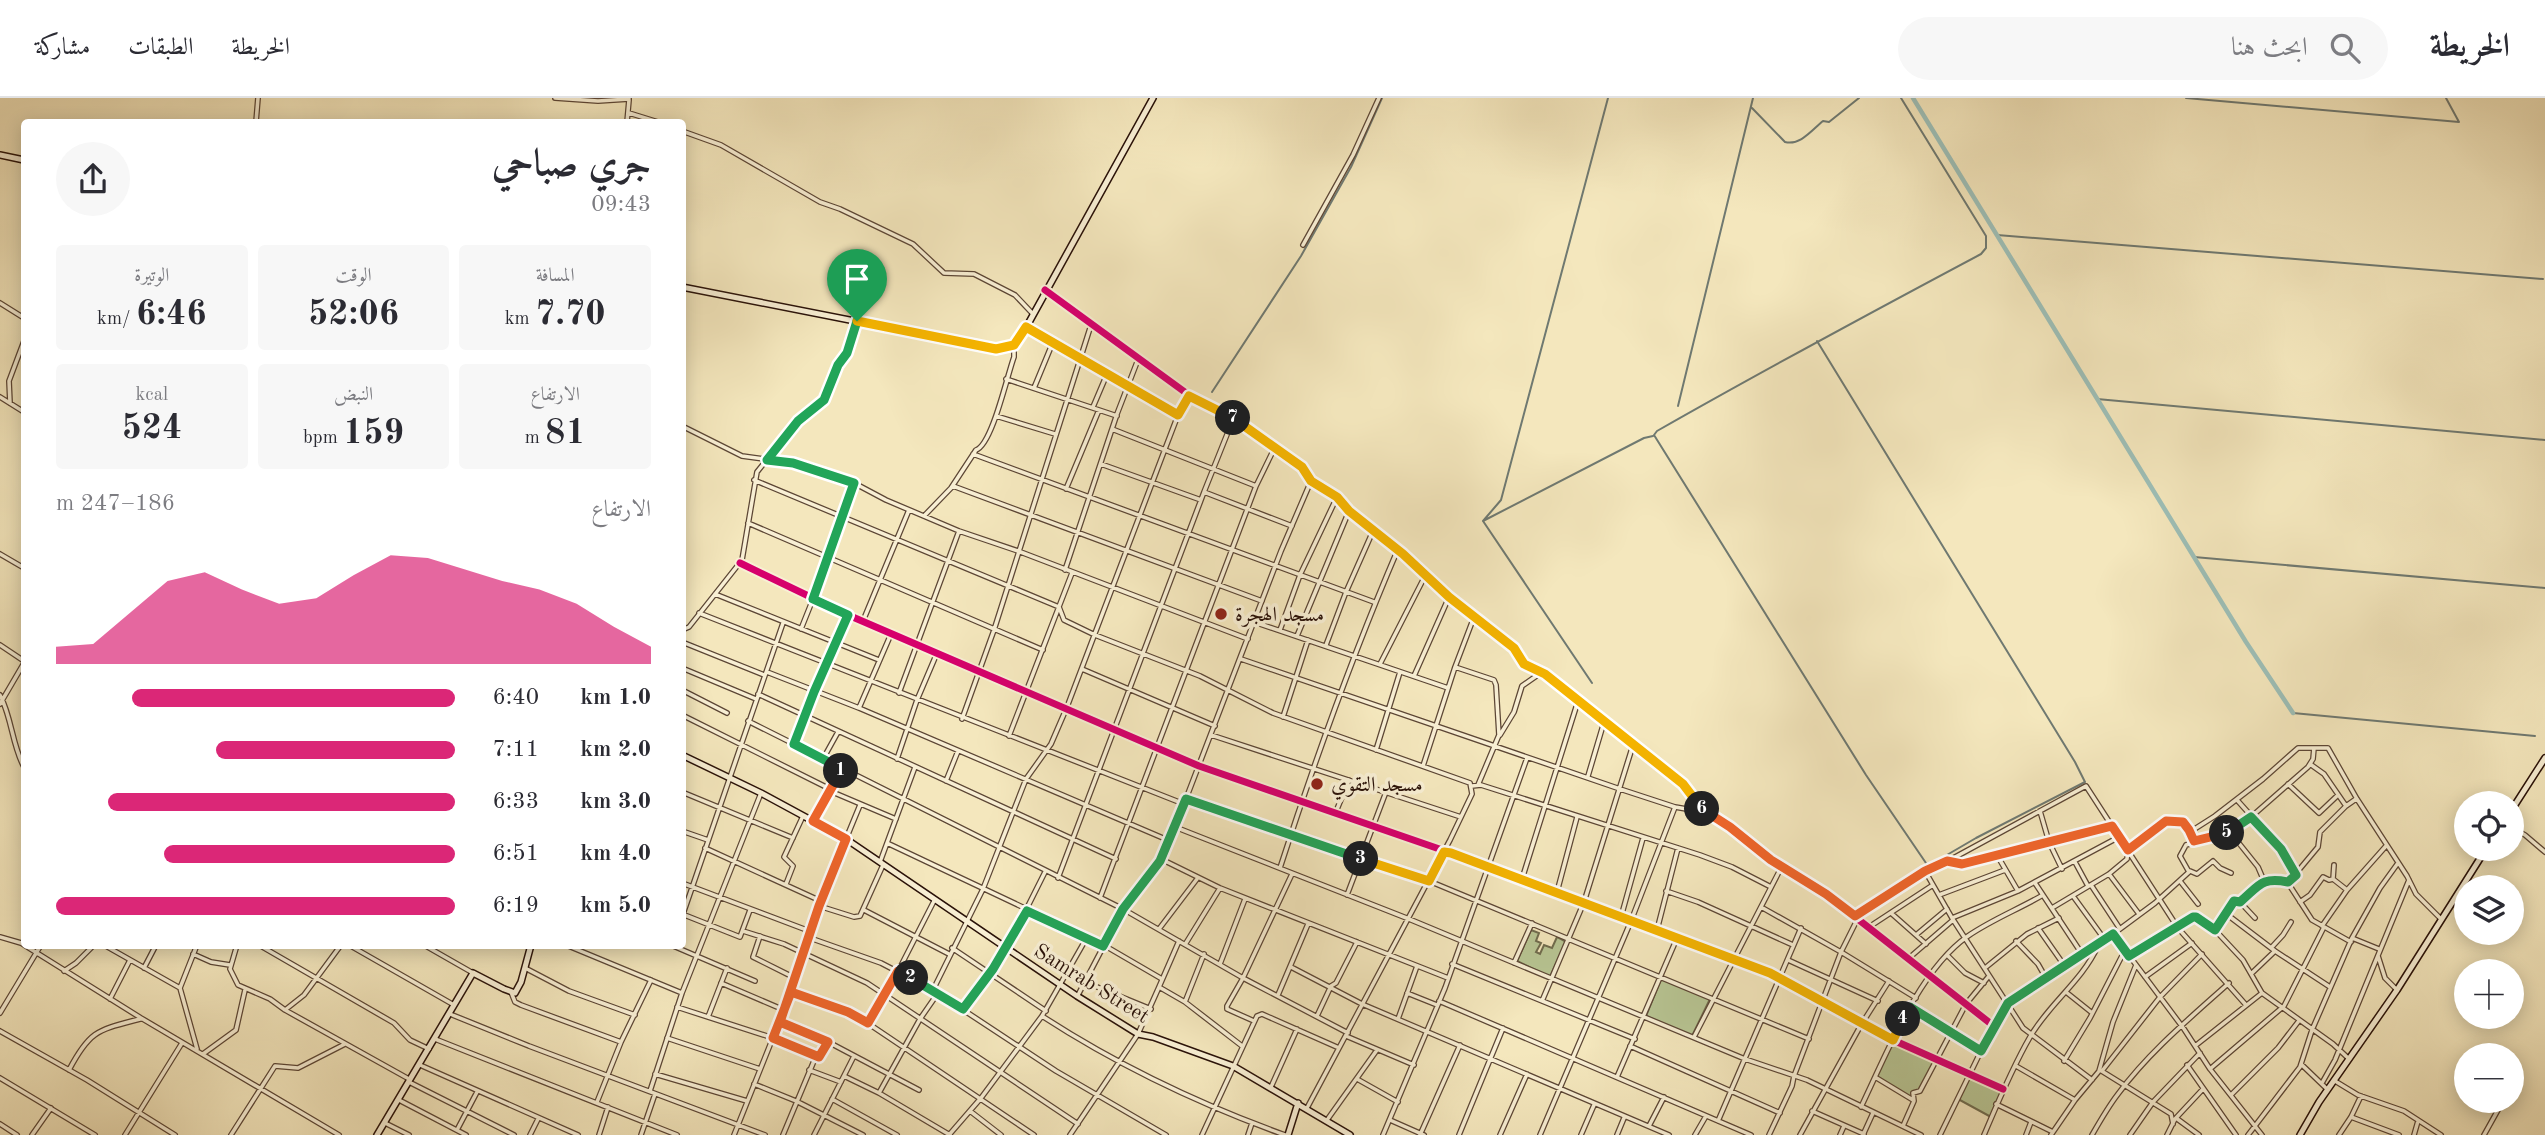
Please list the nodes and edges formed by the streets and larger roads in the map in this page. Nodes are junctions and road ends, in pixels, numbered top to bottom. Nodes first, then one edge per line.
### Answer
1 (258, 98) edge
2 (555, 98) edge
3 (1153, 98) edge
4 (1379, 98) edge
5 (629, 99) edge
6 (629, 113) junction
7 (256, 119) edge
8 (628, 119) edge
9 (648, 119) edge
10 (686, 132) edge
11 (0, 155) edge
12 (21, 159) edge
13 (1303, 245) dead end
14 (686, 288) edge
15 (1045, 290) junction
16 (0, 303) edge
17 (1033, 314) junction
18 (21, 316) edge
19 (857, 321) junction
20 (1091, 325) junction
21 (1026, 327) junction
22 (1053, 342) junction
23 (1014, 345) junction
24 (21, 349) edge
25 (1139, 357) junction
26 (1080, 358) junction
27 (1107, 373) junction
28 (1006, 379) junction
29 (1128, 386) junction
30 (1034, 388) junction
31 (1189, 396) junction
32 (0, 397) edge
33 (1067, 398) junction
34 (10, 403) junction
35 (1093, 407) junction
36 (21, 410) edge
37 (1099, 410) junction
38 (1178, 415) junction
39 (996, 416) junction
40 (1117, 416) junction
41 (1230, 416) junction
42 (686, 428) edge
43 (1112, 429) junction
44 (1055, 434) junction
45 (1165, 449) junction
46 (1274, 449) junction
47 (973, 453) junction
48 (767, 460) junction
49 (1101, 464) junction
50 (1212, 469) junction
51 (754, 480) junction
52 (1041, 480) junction
53 (1311, 481) junction
54 (1153, 482) junction
55 (854, 483) junction
56 (953, 486) junction
57 (1256, 486) junction
58 (1066, 489) junction
59 (1204, 492) junction
60 (1090, 497) junction
61 (1337, 497) junction
62 (1201, 500) junction
63 (909, 510) junction
64 (1248, 510) junction
65 (1349, 511) junction
66 (1030, 515) junction
67 (842, 516) junction
68 (924, 516) junction
69 (1140, 516) junction
70 (748, 523) junction
71 (1292, 526) junction
72 (959, 531) junction
73 (1373, 531) junction
74 (1078, 534) junction
75 (1188, 534) junction
76 (897, 540) junction
77 (1232, 549) junction
78 (1398, 549) junction
79 (1018, 551) junction
80 (1126, 551) junction
81 (0, 554) edge
82 (829, 559) junction
83 (949, 561) junction
84 (740, 563) junction
85 (21, 566) edge
86 (1276, 566) junction
87 (1174, 569) junction
88 (1065, 570) junction
89 (1072, 573) junction
90 (1300, 575) junction
91 (1425, 576) junction
92 (881, 581) junction
93 (1318, 582) junction
94 (1218, 585) junction
95 (1006, 586) junction
96 (1112, 589) junction
97 (1346, 592) junction
98 (715, 594) junction
99 (1449, 597) junction
100 (813, 599) junction
101 (1262, 601) junction
102 (933, 603) junction
103 (1374, 603) junction
104 (1059, 607) junction
105 (1159, 607) junction
106 (699, 613) junction
107 (848, 615) junction
108 (1474, 617) junction
109 (863, 621) junction
110 (1254, 622) junction
111 (783, 623) junction
112 (1203, 623) junction
113 (686, 628) edge
114 (801, 629) junction
115 (994, 629) junction
116 (1280, 630) junction
117 (891, 634) junction
118 (1095, 635) junction
119 (1297, 636) junction
120 (1248, 639) junction
121 (1308, 640) junction
122 (776, 643) junction
123 (835, 643) junction
124 (686, 644) edge
125 (0, 645) edge
126 (918, 645) junction
127 (1325, 646) junction
128 (1043, 650) junction
129 (937, 653) junction
130 (1142, 654) junction
131 (1354, 655) junction
132 (1241, 659) junction
133 (21, 660) edge
134 (879, 660) junction
135 (826, 663) junction
136 (1380, 664) junction
137 (21, 667) edge
138 (1455, 667) junction
139 (1082, 669) junction
140 (686, 670) edge
141 (1185, 670) junction
142 (979, 671) junction
143 (1400, 671) junction
144 (1542, 672) junction
145 (765, 674) junction
146 (1415, 676) junction
147 (1296, 678) junction
148 (870, 681) junction
149 (1448, 688) junction
150 (1129, 689) junction
151 (1229, 690) junction
152 (1027, 691) junction
153 (686, 692) edge
154 (814, 692) junction
155 (899, 693) junction
156 (1340, 693) junction
157 (757, 697) junction
158 (1, 700) edge
159 (917, 700) junction
160 (1578, 701) junction
161 (859, 708) junction
162 (1067, 708) junction
163 (1171, 708) junction
164 (1388, 709) junction
165 (727, 713) dead end
166 (805, 716) junction
167 (686, 717) edge
168 (1283, 717) junction
169 (962, 719) junction
170 (748, 721) junction
171 (1604, 722) junction
172 (1435, 725) junction
173 (1215, 726) junction
174 (907, 728) junction
175 (1114, 729) junction
176 (838, 732) junction
177 (1326, 732) junction
178 (1211, 735) junction
179 (1499, 735) junction
180 (1009, 736) junction
181 (794, 744) junction
182 (741, 745) junction
183 (1633, 745) junction
184 (1496, 746) junction
185 (1156, 747) junction
186 (2314, 748) junction
187 (958, 750) junction
188 (1044, 750) junction
189 (1376, 750) junction
190 (686, 757) edge
191 (1527, 757) junction
192 (2545, 758) edge
193 (823, 759) junction
194 (897, 759) junction
195 (21, 761) edge
196 (2310, 764) junction
197 (1199, 766) junction
198 (1423, 766) junction
199 (915, 767) junction
200 (1557, 767) junction
201 (1313, 768) junction
202 (842, 769) junction
203 (1098, 772) junction
204 (1588, 776) junction
205 (730, 777) junction
206 (1026, 779) junction
207 (1349, 780) junction
208 (946, 781) junction
209 (2288, 784) junction
210 (1478, 785) junction
211 (1472, 786) junction
212 (1142, 789) junction
213 (1620, 789) junction
214 (830, 791) junction
215 (2524, 791) edge
216 (1386, 792) junction
217 (761, 793) junction
218 (686, 794) edge
219 (2338, 795) junction
220 (1514, 796) junction
221 (1186, 799) junction
222 (2237, 799) junction
223 (2357, 799) junction
224 (903, 800) junction
225 (1301, 801) junction
226 (1184, 804) junction
227 (860, 805) junction
228 (1086, 805) junction
229 (1545, 806) junction
230 (2346, 806) junction
231 (719, 807) junction
232 (1675, 807) junction
233 (2040, 810) junction
234 (1012, 811) junction
235 (1707, 813) junction
236 (1335, 814) junction
237 (804, 816) junction
238 (1461, 817) junction
239 (1577, 817) junction
240 (2251, 817) junction
241 (895, 819) junction
242 (749, 820) junction
243 (813, 821) junction
244 (1128, 823) junction
245 (2112, 826) junction
246 (1175, 827) junction
247 (1373, 827) junction
248 (1609, 827) junction
249 (2189, 830) junction
250 (686, 832) edge
251 (2230, 832) junction
252 (2524, 834) edge
253 (1291, 835) junction
254 (2119, 837) junction
255 (793, 838) junction
256 (1643, 838) junction
257 (708, 840) junction
258 (846, 840) junction
259 (1072, 840) junction
260 (1170, 841) junction
261 (2194, 841) junction
262 (1661, 842) junction
263 (2049, 842) junction
264 (887, 843) junction
265 (2387, 845) junction
266 (705, 848) junction
267 (1678, 848) junction
268 (1000, 849) junction
269 (2128, 850) junction
270 (1444, 852) junction
271 (2545, 852) edge
272 (1997, 855) junction
273 (1116, 859) junction
274 (1161, 859) junction
275 (1361, 859) junction
276 (735, 861) junction
277 (1947, 861) junction
278 (2479, 861) edge
279 (2074, 862) junction
280 (2398, 863) junction
281 (881, 864) junction
282 (2334, 865) dead end
283 (1782, 866) junction
284 (1280, 868) junction
285 (1489, 868) junction
286 (2062, 869) junction
287 (2005, 870) junction
288 (1925, 871) junction
289 (2190, 871) junction
290 (1045, 872) junction
291 (1293, 873) junction
292 (2231, 873) dead end
293 (2109, 874) junction
294 (2296, 875) junction
295 (1058, 878) junction
296 (1197, 879) junction
297 (1522, 879) junction
298 (2333, 879) junction
299 (2409, 880) junction
300 (1429, 881) junction
301 (2180, 881) junction
302 (2264, 881) junction
303 (2035, 882) junction
304 (2288, 882) junction
305 (786, 884) junction
306 (686, 885) edge
307 (1933, 885) junction
308 (2090, 886) junction
309 (692, 887) junction
310 (1771, 887) junction
311 (1220, 888) junction
312 (983, 889) junction
313 (2347, 890) junction
314 (1666, 891) junction
315 (2018, 891) junction
316 (1557, 892) junction
317 (1347, 895) junction
318 (1939, 895) junction
319 (2043, 895) junction
320 (2073, 895) junction
321 (719, 898) junction
322 (1100, 898) junction
323 (1245, 899) junction
324 (1476, 900) junction
325 (2159, 900) junction
326 (934, 901) junction
327 (2300, 901) junction
328 (1584, 902) junction
329 (2240, 902) junction
330 (821, 904) junction
331 (2198, 904) dead end
332 (686, 905) edge
333 (1761, 907) junction
334 (2052, 908) junction
335 (1123, 909) junction
336 (1947, 909) junction
337 (750, 910) junction
338 (864, 910) junction
339 (1027, 911) junction
340 (1275, 911) junction
341 (1891, 913) junction
342 (2225, 913) junction
343 (2139, 914) junction
344 (686, 915) edge
345 (1621, 917) junction
346 (1856, 917) junction
347 (2059, 918) junction
348 (2255, 918) dead end
349 (1409, 919) junction
350 (1953, 919) junction
351 (2442, 920) junction
352 (966, 921) junction
353 (1631, 921) junction
354 (2291, 922) dead end
355 (1532, 923) junction
356 (1308, 924) junction
357 (709, 925) junction
358 (1753, 925) junction
359 (1869, 927) junction
360 (2323, 927) junction
361 (1801, 928) junction
362 (2038, 928) junction
363 (2178, 928) junction
364 (1159, 929) junction
365 (2120, 929) junction
366 (743, 930) junction
367 (1657, 930) junction
368 (2215, 930) junction
369 (812, 932) junction
370 (2113, 934) junction
371 (1916, 935) junction
372 (760, 936) junction
373 (916, 936) junction
374 (0, 937) edge
375 (1965, 937) junction
376 (810, 938) junction
377 (1677, 938) junction
378 (1086, 939) junction
379 (1569, 939) junction
380 (1179, 940) junction
381 (2105, 940) junction
382 (2351, 940) junction
383 (1460, 941) junction
384 (2016, 942) junction
385 (21, 943) edge
386 (1357, 943) junction
387 (2192, 943) junction
388 (1186, 944) junction
389 (1926, 944) junction
390 (2098, 944) junction
391 (1794, 945) junction
392 (1103, 946) junction
393 (952, 948) junction
394 (1007, 948) junction
395 (29, 949) edge
396 (39, 949) edge
397 (90, 949) edge
398 (111, 949) edge
399 (154, 949) edge
400 (195, 949) edge
401 (236, 949) edge
402 (266, 949) edge
403 (338, 949) edge
404 (356, 949) edge
405 (431, 949) edge
406 (530, 949) edge
407 (576, 949) edge
408 (681, 949) edge
409 (2124, 950) junction
410 (2273, 950) junction
411 (1841, 951) junction
412 (2378, 952) junction
413 (804, 953) junction
414 (36, 954) junction
415 (193, 954) junction
416 (949, 954) junction
417 (1204, 954) junction
418 (2081, 954) junction
419 (2202, 954) junction
420 (696, 955) junction
421 (1390, 955) junction
422 (1947, 955) junction
423 (2129, 956) junction
424 (1614, 958) junction
425 (1909, 958) junction
426 (1735, 959) junction
427 (130, 960) junction
428 (1787, 960) junction
429 (1514, 963) junction
430 (1220, 964) junction
431 (1452, 964) junction
432 (230, 965) junction
433 (2064, 965) junction
434 (2136, 965) junction
435 (1417, 966) junction
436 (1290, 967) junction
437 (144, 968) junction
438 (524, 968) junction
439 (727, 968) junction
440 (1985, 968) junction
441 (2302, 970) junction
442 (64, 971) junction
443 (898, 971) junction
444 (473, 972) junction
445 (990, 973) junction
446 (2252, 973) junction
447 (1931, 976) junction
448 (1989, 976) junction
449 (1660, 977) junction
450 (2145, 977) junction
451 (318, 978) junction
452 (795, 978) junction
453 (1243, 978) junction
454 (1448, 978) junction
455 (1552, 978) junction
456 (1780, 978) junction
457 (2046, 978) junction
458 (1163, 979) junction
459 (1832, 979) junction
460 (651, 980) junction
461 (755, 981) dead end
462 (1889, 981) junction
463 (1085, 982) junction
464 (721, 983) junction
465 (1985, 983) junction
466 (2229, 983) junction
467 (1061, 985) junction
468 (1331, 986) junction
469 (1159, 987) junction
470 (2330, 987) junction
471 (180, 988) junction
472 (245, 990) junction
473 (933, 990) junction
474 (2397, 990) junction
475 (510, 992) junction
476 (791, 992) junction
477 (2066, 992) junction
478 (682, 993) junction
479 (938, 993) junction
480 (1408, 993) junction
481 (2262, 993) junction
482 (886, 995) junction
483 (1278, 995) junction
484 (1077, 996) junction
485 (1598, 997) junction
486 (2160, 997) junction
487 (1916, 998) junction
488 (110, 999) junction
489 (1714, 999) junction
490 (1542, 1001) junction
491 (1878, 1001) junction
492 (1185, 1002) junction
493 (1438, 1003) junction
494 (1823, 1003) junction
495 (2008, 1003) junction
496 (1362, 1004) junction
497 (1966, 1004) junction
498 (454, 1005) junction
499 (2246, 1005) junction
500 (677, 1007) junction
501 (1910, 1007) junction
502 (2281, 1008) junction
503 (963, 1009) junction
504 (1151, 1009) junction
505 (285, 1010) junction
506 (784, 1010) junction
507 (1045, 1011) junction
508 (2091, 1012) junction
509 (0, 1013) edge
510 (449, 1014) junction
511 (635, 1015) junction
512 (1317, 1016) junction
513 (1644, 1016) junction
514 (708, 1017) junction
515 (1042, 1017) junction
516 (141, 1018) junction
517 (920, 1018) junction
518 (1763, 1018) junction
519 (1398, 1019) junction
520 (1589, 1020) junction
521 (1254, 1021) junction
522 (2299, 1021) junction
523 (780, 1022) junction
524 (868, 1023) junction
525 (1861, 1025) junction
526 (2181, 1026) junction
527 (1995, 1027) junction
528 (1503, 1028) junction
529 (1297, 1029) junction
530 (2312, 1030) junction
531 (0, 1031) edge
532 (1427, 1031) junction
533 (1949, 1033) junction
534 (1138, 1034) junction
535 (1347, 1035) junction
536 (2030, 1036) junction
537 (1694, 1037) junction
538 (435, 1038) junction
539 (667, 1038) junction
540 (773, 1038) junction
541 (1635, 1039) junction
542 (1809, 1039) junction
543 (1893, 1040) junction
544 (182, 1042) junction
545 (621, 1042) junction
546 (828, 1042) junction
547 (345, 1044) junction
548 (1460, 1045) junction
549 (1242, 1046) junction
550 (1630, 1046) junction
551 (2195, 1046) junction
552 (905, 1047) junction
553 (1019, 1047) junction
554 (1339, 1048) junction
555 (429, 1049) junction
556 (1377, 1049) junction
557 (2339, 1049) junction
558 (197, 1051) junction
559 (1981, 1051) junction
560 (2200, 1053) junction
561 (203, 1055) junction
562 (855, 1055) junction
563 (816, 1056) junction
564 (1490, 1059) junction
565 (1574, 1059) junction
566 (1745, 1059) junction
567 (2350, 1059) junction
568 (1935, 1060) junction
569 (2064, 1061) junction
570 (1119, 1062) junction
571 (2301, 1064) junction
572 (419, 1065) junction
573 (1413, 1065) junction
574 (2187, 1065) junction
575 (1234, 1066) junction
576 (2016, 1066) junction
577 (760, 1069) junction
578 (2210, 1069) junction
579 (69, 1070) junction
580 (809, 1070) junction
581 (2100, 1071) junction
582 (999, 1072) junction
583 (655, 1074) junction
584 (890, 1074) junction
585 (1527, 1074) junction
586 (1971, 1074) junction
587 (608, 1075) junction
588 (844, 1076) junction
589 (1794, 1076) junction
590 (1617, 1077) junction
591 (1875, 1077) junction
592 (0, 1078) edge
593 (1356, 1079) junction
594 (2092, 1080) junction
595 (2334, 1080) junction
596 (409, 1081) junction
597 (841, 1082) junction
598 (2322, 1083) junction
599 (754, 1084) junction
600 (2124, 1085) junction
601 (1271, 1087) junction
602 (259, 1088) junction
603 (1825, 1088) junction
604 (2003, 1089) junction
605 (2203, 1089) junction
606 (919, 1090) dead end
607 (1561, 1090) junction
608 (2328, 1090) junction
609 (477, 1091) junction
610 (1730, 1091) junction
611 (652, 1092) junction
612 (879, 1093) junction
613 (1096, 1094) junction
614 (2231, 1095) junction
615 (2361, 1096) junction
616 (1664, 1097) junction
617 (981, 1098) junction
618 (832, 1099) junction
619 (399, 1100) junction
620 (2075, 1100) junction
621 (747, 1101) junction
622 (796, 1101) junction
623 (1914, 1101) junction
624 (2152, 1101) junction
625 (597, 1102) junction
626 (1398, 1102) junction
627 (1298, 1103) junction
628 (1996, 1104) junction
629 (1594, 1105) junction
630 (608, 1107) junction
631 (1861, 1107) junction
632 (51, 1108) junction
633 (1214, 1108) junction
634 (1307, 1108) junction
635 (466, 1111) junction
636 (969, 1111) junction
637 (1812, 1111) junction
638 (138, 1112) junction
639 (1780, 1113) junction
640 (1873, 1113) junction
641 (2496, 1113) edge
642 (824, 1115) junction
643 (1706, 1116) junction
644 (1625, 1117) junction
645 (2351, 1117) junction
646 (2176, 1118) junction
647 (538, 1119) junction
648 (1327, 1119) junction
649 (1390, 1120) junction
650 (1718, 1121) junction
651 (2418, 1121) junction
652 (2031, 1122) junction
653 (385, 1123) junction
654 (1252, 1123) junction
655 (0, 1124) edge
656 (645, 1124) junction
657 (738, 1124) junction
658 (1077, 1124) junction
659 (2173, 1124) junction
660 (1844, 1126) junction
661 (1903, 1126) junction
662 (1651, 1127) junction
663 (2256, 1127) junction
664 (1340, 1128) junction
665 (398, 1129) junction
666 (1156, 1129) junction
667 (1909, 1129) junction
668 (457, 1130) junction
669 (1739, 1133) edge
670 (2052, 1134) edge
671 (2438, 1134) edge
672 (18, 1135) edge
673 (32, 1135) edge
674 (95, 1135) edge
675 (125, 1135) edge
676 (175, 1135) edge
677 (231, 1135) edge
678 (339, 1135) edge
679 (377, 1135) edge
680 (398, 1135) edge
681 (410, 1135) edge
682 (466, 1135) edge
683 (514, 1135) edge
684 (530, 1135) edge
685 (578, 1135) edge
686 (599, 1135) edge
687 (641, 1135) edge
688 (677, 1135) edge
689 (734, 1135) edge
690 (765, 1135) edge
691 (783, 1135) edge
692 (814, 1135) edge
693 (863, 1135) edge
694 (897, 1135) edge
695 (949, 1135) edge
696 (1002, 1135) edge
697 (1034, 1135) edge
698 (1070, 1135) edge
699 (1151, 1135) edge
700 (1166, 1135) edge
701 (1202, 1135) edge
702 (1248, 1135) edge
703 (1286, 1135) edge
704 (1336, 1135) edge
705 (1350, 1135) edge
706 (1383, 1135) edge
707 (1422, 1135) edge
708 (1459, 1135) edge
709 (1500, 1135) edge
710 (1541, 1135) edge
711 (1581, 1135) edge
712 (1617, 1135) edge
713 (1651, 1135) edge
714 (1669, 1135) edge
715 (1695, 1135) edge
716 (1751, 1135) edge
717 (1769, 1135) edge
718 (1800, 1135) edge
719 (1840, 1135) edge
720 (1864, 1135) edge
721 (1906, 1135) edge
722 (1921, 1135) edge
723 (1940, 1135) edge
724 (1984, 1135) edge
725 (2026, 1135) edge
726 (2092, 1135) edge
727 (2130, 1135) edge
728 (2166, 1135) edge
729 (2199, 1135) edge
730 (2236, 1135) edge
731 (2248, 1135) edge
732 (2262, 1135) edge
733 (2301, 1135) edge
734 (2339, 1135) edge
735 (2399, 1135) edge
736 (2414, 1135) edge
737 (2484, 1135) edge

1 - 7 street
2 - 5 street
3 - 15 street
4 - 13 street
5 - 6 street
6 - 8 street
6 - 9 street
10 - 17 street
11 - 12 street
14 - 19 street
15 - 17 street
15 - 20 street
16 - 18 street
17 - 21 street
19 - 23 street
19 - 48 street
20 - 25 street
20 - 26 street
21 - 22 street
21 - 23 street
22 - 26 street
22 - 30 street
23 - 28 street
24 - 34 street
25 - 29 street
25 - 31 street
26 - 27 street
26 - 33 street
27 - 29 street
27 - 35 street
28 - 30 street
28 - 39 street
29 - 38 street
29 - 40 street
30 - 33 street
31 - 38 street
31 - 41 street
32 - 34 street
33 - 35 street
33 - 44 street
34 - 36 street
35 - 37 street
37 - 40 street
37 - 58 street
38 - 45 street
39 - 44 street
39 - 47 street
40 - 43 street
41 - 46 street
41 - 50 street
42 - 48 street
43 - 45 street
43 - 49 street
44 - 52 street
45 - 50 street
45 - 54 street
46 - 53 street
46 - 57 street
47 - 52 street
47 - 56 street
48 - 51 street
48 - 55 street
49 - 54 street
49 - 60 street
50 - 57 street
50 - 59 street
51 - 67 street
51 - 70 street
52 - 58 street
52 - 66 street
53 - 61 street
53 - 71 street
54 - 62 street
54 - 69 street
55 - 63 street
55 - 67 street
56 - 66 street
56 - 68 street
57 - 64 street
58 - 60 street
59 - 62 street
59 - 64 street
60 - 69 street
60 - 74 street
61 - 65 street
61 - 90 street
62 - 75 street
63 - 68 street
63 - 76 street
64 - 71 street
64 - 77 street
65 - 73 street
65 - 93 street
66 - 74 street
66 - 79 street
67 - 76 street
67 - 82 street
68 - 72 street
69 - 75 street
69 - 80 street
70 - 82 street
70 - 84 street
71 - 86 street
72 - 79 street
72 - 83 street
73 - 78 street
73 - 97 street
74 - 80 street
74 - 88 street
75 - 77 street
75 - 87 street
76 - 83 street
76 - 92 street
77 - 86 street
77 - 94 street
78 - 91 street
78 - 103 street
79 - 88 street
79 - 95 street
80 - 87 street
80 - 96 street
81 - 85 street
82 - 92 street
82 - 100 street
83 - 95 street
83 - 102 street
84 - 98 street
84 - 100 street
86 - 90 street
86 - 101 street
87 - 94 street
87 - 105 street
88 - 89 street
89 - 96 street
89 - 104 street
90 - 93 street
90 - 116 street
91 - 99 street
91 - 136 street
92 - 102 street
92 - 109 street
93 - 97 street
93 - 119 street
94 - 101 street
94 - 112 street
95 - 104 street
95 - 115 street
96 - 105 street
96 - 118 street
97 - 103 street
97 - 127 street
98 - 106 street
98 - 111 street
99 - 108 street
99 - 146 street
100 - 107 street
100 - 114 street
101 - 110 street
102 - 115 street
102 - 126 street
103 - 131 street
104 - 118 street
104 - 128 street
105 - 112 street
105 - 130 street
106 - 113 street
106 - 122 street
107 - 109 street
107 - 123 street
108 - 138 street
108 - 144 street
109 - 117 street
110 - 116 street
110 - 120 street
111 - 114 street
111 - 122 street
112 - 120 street
112 - 141 street
114 - 123 street
115 - 128 street
115 - 142 street
116 - 119 street
117 - 126 street
117 - 134 street
118 - 130 street
118 - 139 street
119 - 121 street
120 - 132 street
121 - 127 street
121 - 147 street
122 - 135 street
122 - 145 street
123 - 134 street
123 - 135 street
124 - 145 street
125 - 133 street
126 - 129 street
126 - 155 street
127 - 131 street
128 - 152 street
129 - 142 street
129 - 159 street
130 - 141 street
130 - 150 street
131 - 136 street
131 - 156 street
132 - 147 street
132 - 151 street
134 - 148 street
135 - 148 street
135 - 154 street
136 - 143 street
137 - 158 street
138 - 149 street
138 - 179 street
139 - 150 street
139 - 162 street
140 - 157 street
141 - 151 street
141 - 163 street
142 - 152 street
142 - 169 street
143 - 146 street
143 - 164 street
144 - 160 street
144 - 179 street
145 - 154 street
145 - 157 street
146 - 149 street
147 - 156 street
147 - 168 street
148 - 155 street
148 - 161 street
149 - 172 street
150 - 163 street
150 - 175 street
151 - 168 street
151 - 173 street
152 - 162 street
152 - 180 street
153 - 165 street
154 - 161 street
154 - 166 street
155 - 159 street
156 - 164 street
156 - 177 street
157 - 166 street
157 - 170 street
158 - 195 street
159 - 169 street
159 - 174 street
160 - 171 street
160 - 200 street
161 - 174 street
162 - 175 street
162 - 188 street
163 - 173 street
163 - 185 street
164 - 172 street
164 - 189 street
166 - 176 street
166 - 181 street
167 - 182 street
168 - 177 street
169 - 180 street
170 - 181 street
170 - 182 street
171 - 183 street
171 - 204 street
172 - 184 street
172 - 198 street
173 - 178 street
174 - 187 street
174 - 194 street
175 - 185 street
175 - 203 street
176 - 193 street
176 - 194 street
177 - 189 street
177 - 201 street
178 - 197 street
178 - 201 street
179 - 184 street
180 - 188 street
181 - 193 street
182 - 205 street
182 - 214 street
183 - 213 street
183 - 235 street
184 - 191 street
184 - 210 street
185 - 197 street
185 - 212 street
186 - 196 street
186 - 222 street
186 - 223 street
187 - 206 street
187 - 208 street
188 - 203 street
188 - 206 street
189 - 198 street
190 - 205 street, Samrab Street
191 - 200 street
191 - 220 street
192 - 215 street
193 - 202 street
194 - 199 street
196 - 209 street
196 - 219 street
197 - 221 street
197 - 225 street
198 - 211 street
199 - 208 street
199 - 224 street
200 - 204 street
200 - 229 street
201 - 207 street
201 - 225 street
202 - 214 street
202 - 224 street
203 - 212 street
203 - 228 street
204 - 213 street
205 - 217 street, Samrab Street
205 - 231 street
206 - 228 street
206 - 234 street
207 - 216 street
207 - 236 street
208 - 234 street
209 - 219 street
209 - 240 street
210 - 211 street
210 - 220 street
211 - 238 street
212 - 226 street
212 - 244 street
213 - 232 street
213 - 248 street
214 - 227 street
214 - 243 street
216 - 238 street
216 - 247 street
217 - 237 street, Samrab Street
217 - 242 street
218 - 231 street
219 - 230 street
220 - 229 street
220 - 285 street
221 - 226 street
221 - 253 street
222 - 240 street
222 - 249 street
223 - 230 street
223 - 265 street
224 - 241 street
224 - 268 street
225 - 236 street
225 - 253 street
226 - 246 street
227 - 241 street
227 - 258 street
228 - 244 street
228 - 259 street
229 - 239 street
229 - 297 street
230 - 294 street
231 - 242 street
231 - 257 street
232 - 235 street
232 - 262 street
233 - 245 street
233 - 263 street
233 - 277 street
234 - 259 street
234 - 268 street
235 - 283 street
236 - 247 street
237 - 243 street, Samrab Street
237 - 255 street
238 - 270 street
239 - 248 street
239 - 316 street
240 - 251 street
240 - 294 street
241 - 264 street
242 - 255 street
242 - 276 street
243 - 258 street, Samrab Street
244 - 260 street
244 - 273 street
245 - 254 street
245 - 263 street
246 - 260 street
246 - 284 street
247 - 270 street
247 - 275 street
248 - 256 street
248 - 328 street
249 - 261 street
249 - 269 street
250 - 257 street
251 - 261 street
251 - 302 street
252 - 271 street
253 - 275 street
253 - 284 street
254 - 269 street
254 - 279 street
255 - 305 street
256 - 262 street
256 - 345 street
257 - 266 street
258 - 281 street, Samrab Street
258 - 330 street
259 - 273 street
259 - 295 street
260 - 274 street
261 - 289 street
262 - 267 street
262 - 353 street
263 - 272 street
263 - 286 street
264 - 281 street
264 - 312 street
265 - 280 street
265 - 313 street
266 - 276 street
266 - 309 street
267 - 310 street
267 - 314 street
268 - 290 street
268 - 312 street
269 - 293 street
269 - 325 street
270 - 285 street
270 - 300 street
272 - 277 street
272 - 287 street
273 - 322 street
274 - 296 street
274 - 335 street
275 - 300 street
275 - 317 street
276 - 305 street
276 - 321 street
277 - 288 street
278 - 351 street
279 - 286 street
279 - 308 street
280 - 299 street
280 - 382 street
281 - 326 street, Samrab Street
281 - 338 street
282 - 298 street
283 - 310 street
283 - 346 street
284 - 291 street
285 - 297 street
285 - 324 street
286 - 303 street
287 - 315 street
287 - 318 street
288 - 307 street
288 - 346 street
289 - 292 street
289 - 301 street
290 - 295 street
290 - 339 street
291 - 317 street
291 - 340 street
293 - 308 street
293 - 343 street
294 - 304 street
295 - 322 street
296 - 311 street
296 - 364 street
297 - 316 street
298 - 313 street
298 - 327 street
299 - 351 street
299 - 412 street
300 - 324 street
300 - 349 street
301 - 325 street
301 - 331 street
302 - 304 street
302 - 329 street
303 - 315 street
303 - 319 street
304 - 327 street
305 - 330 street
306 - 309 street
307 - 318 street
307 - 341 street
308 - 320 street
308 - 365 street
309 - 321 street
309 - 332 street
310 - 333 street
311 - 323 street
311 - 388 street
312 - 339 street
312 - 352 street
313 - 360 street
314 - 358 street
314 - 367 street
315 - 350 street
316 - 328 street
317 - 349 street
318 - 336 street
319 - 334 street
319 - 375 street
320 - 334 street
320 - 381 street
321 - 337 street
321 - 357 street
322 - 335 street
323 - 340 street
323 - 430 street
324 - 355 street
324 - 383 street
325 - 343 street
325 - 363 street
326 - 352 street, Samrab Street
326 - 373 street
327 - 360 street
328 - 345 street
328 - 379 street
329 - 342 street
329 - 348 street
330 - 338 street
330 - 369 street
333 - 358 street
333 - 361 street
334 - 347 street
335 - 364 street
335 - 392 street
336 - 350 street
336 - 371 street
337 - 366 street
337 - 369 street
338 - 373 street
339 - 378 street
339 - 394 street
340 - 356 street
340 - 453 street
341 - 359 street
341 - 371 street
342 - 368 street
342 - 410 street
343 - 365 street
344 - 357 street
345 - 353 street
346 - 359 street
346 - 411 street
347 - 362 street
347 - 418 street
349 - 383 street
349 - 421 street
350 - 375 street
350 - 389 street
351 - 474 street
352 - 393 street
352 - 394 street, Samrab Street
353 - 367 street
353 - 424 street
354 - 410 street
355 - 379 street
355 - 429 street
356 - 386 street
356 - 436 street
357 - 366 street
357 - 420 street
358 - 391 street
358 - 426 street
359 - 425 street
360 - 382 street
360 - 441 street
361 - 391 street
361 - 411 street
362 - 384 street
362 - 433 street
363 - 368 street
363 - 387 street
363 - 423 street
364 - 380 street
365 - 370 street
366 - 372 street
367 - 377 street
368 - 446 street
369 - 376 street
370 - 381 street
370 - 409 street
371 - 389 street
372 - 413 street
372 - 452 street
373 - 416 street
373 - 443 street
374 - 385 street
375 - 422 street
375 - 440 street
376 - 413 street
376 - 443 street
377 - 426 street
377 - 449 street
378 - 392 street
378 - 467 street
379 - 424 street
379 - 455 street
380 - 388 street
380 - 458 street
381 - 390 street
382 - 412 street
382 - 470 street
383 - 429 street
383 - 431 street
384 - 440 street
384 - 457 street
386 - 421 street
386 - 468 street
387 - 419 street
387 - 450 street
388 - 417 street
389 - 425 street
390 - 418 street
390 - 477 street
391 - 428 street
392 - 458 street
392 - 463 street
393 - 416 street
393 - 445 street
394 - 445 street
394 - 467 street, Samrab Street
395 - 414 street
396 - 414 street
397 - 442 street
398 - 427 street
399 - 437 street
400 - 415 street
401 - 432 street
402 - 451 street
403 - 451 street
404 - 498 street
405 - 444 street
406 - 438 street
407 - 460 street
408 - 420 street
409 - 423 street
409 - 508 street
410 - 441 street
410 - 446 street
411 - 459 street
411 - 462 street
412 - 474 street
412 - 557 street
413 - 452 street
413 - 482 street
414 - 442 street
414 - 509 street
415 - 432 street
415 - 471 street
416 - 473 street
417 - 430 street
417 - 492 street
418 - 433 street
419 - 466 street
419 - 486 street
420 - 439 street
420 - 478 street
421 - 435 street
421 - 496 street
422 - 447 street
422 - 465 street
423 - 434 street
424 - 449 street
424 - 485 street
425 - 447 street
426 - 456 street
426 - 489 street
427 - 437 street
427 - 488 street
428 - 456 street
428 - 459 street
429 - 455 street
430 - 453 street
431 - 454 street
431 - 490 street
432 - 472 street
433 - 457 street
434 - 450 street
434 - 581 street
435 - 454 street
435 - 480 street
436 - 468 street
436 - 483 street
437 - 471 street
438 - 475 street
438 - 511 street
439 - 461 street
439 - 464 street
440 - 448 street
441 - 470 street
441 - 502 street
442 - 488 street
443 - 473 street
443 - 482 street
444 - 475 street
444 - 498 street
445 - 503 street
445 - 507 street
446 - 481 street
447 - 487 street
447 - 497 street
448 - 465 street
448 - 495 street
449 - 489 street
449 - 513 street
450 - 486 street
451 - 505 street
451 - 555 street
452 - 476 street
453 - 483 street
453 - 521 street
454 - 493 street
455 - 485 street
455 - 490 street
456 - 494 street
456 - 518 street
457 - 495 street
458 - 469 street
459 - 491 street
459 - 494 street
460 - 478 street
460 - 511 street
462 - 487 street
462 - 491 street
463 - 484 street
463 - 504 street
464 - 506 street
464 - 514 street
465 - 497 street
466 - 499 street
466 - 526 street
467 - 484 street, Samrab Street
467 - 507 street
468 - 496 street
468 - 512 street
469 - 492 street
469 - 504 street
470 - 530 street
471 - 558 street
472 - 505 street
472 - 561 street
473 - 479 street
474 - 567 street
475 - 545 street
476 - 506 street
476 - 524 street
477 - 508 street
477 - 536 street
478 - 500 street
479 - 503 street
479 - 517 street
480 - 493 street
480 - 519 street
481 - 499 street
481 - 502 street
482 - 517 street
482 - 524 street
483 - 512 street
484 - 534 street, Samrab Street
485 - 513 street
485 - 520 street
486 - 526 street
486 - 581 street
487 - 501 street
488 - 516 street
489 - 518 street
489 - 537 street
490 - 520 street
491 - 525 street
492 - 549 street
493 - 528 street
493 - 532 street
494 - 525 street
494 - 542 street
495 - 527 street
495 - 536 street
496 - 519 street
496 - 535 street
497 - 527 street
497 - 533 street
498 - 510 street
499 - 551 street
500 - 514 street
500 - 539 street
501 - 533 street
501 - 543 street
502 - 522 street
502 - 578 street
503 - 553 street
504 - 534 street
505 - 547 street
506 - 523 street
507 - 515 street
508 - 569 street
510 - 538 street
510 - 587 street
511 - 545 street
512 - 535 street
513 - 537 street
513 - 541 street
514 - 540 street
515 - 553 street
515 - 570 street
516 - 544 street
516 - 579 street
517 - 552 street
517 - 582 street
518 - 542 street
518 - 566 street
519 - 532 street
520 - 541 street
520 - 565 street
521 - 529 street
521 - 549 street
522 - 530 street
522 - 614 street
523 - 540 street
523 - 546 street
524 - 552 street
525 - 543 street
525 - 603 street
526 - 551 street
526 - 600 street
527 - 559 street
528 - 564 street
528 - 565 street
529 - 554 street
529 - 601 street
530 - 557 street
530 - 571 street
531 - 579 street
532 - 548 street
532 - 573 street
533 - 559 street
533 - 568 street
534 - 570 street
534 - 575 street, Samrab Street
535 - 554 street
535 - 556 street
536 - 569 street
536 - 576 street
537 - 566 street
538 - 555 street
538 - 625 street
539 - 577 street
539 - 583 street
540 - 563 street
540 - 577 street
541 - 550 street
542 - 589 street
543 - 568 street
543 - 591 street
544 - 558 street
544 - 638 street
545 - 587 street
546 - 562 street
546 - 563 street
547 - 596 street
547 - 602 street
548 - 564 street
548 - 707 street
549 - 575 street
550 - 590 street
550 - 610 street
551 - 560 street
552 - 584 street
552 - 617 street
553 - 582 street
553 - 613 street
554 - 634 street
555 - 572 street
556 - 573 street
556 - 593 street
557 - 567 street
557 - 598 street
558 - 561 street
559 - 586 street
560 - 574 street
560 - 578 street
561 - 602 street
562 - 584 street
562 - 588 street
563 - 580 street
564 - 585 street
564 - 708 street
565 - 590 street
565 - 607 street
566 - 589 street
566 - 610 street
567 - 595 street
568 - 586 street
568 - 623 street
569 - 594 street
570 - 613 street
570 - 633 street
571 - 598 street
571 - 663 street
572 - 596 street
572 - 609 street
573 - 626 street
574 - 605 street
574 - 624 street
575 - 601 street, Samrab Street
575 - 633 street
576 - 604 street
576 - 620 street
577 - 599 street
578 - 614 street
579 - 638 street
580 - 597 street
580 - 622 street
581 - 594 street
581 - 600 street
582 - 617 street
582 - 658 street
583 - 611 street
583 - 621 street
584 - 606 street
584 - 612 street
585 - 607 street
585 - 709 street
586 - 604 street
586 - 723 street
587 - 611 street
587 - 625 street
588 - 597 street
588 - 612 street
589 - 603 street
589 - 639 street
590 - 616 street
591 - 623 street
591 - 631 street
592 - 632 street
593 - 626 street
593 - 648 street
594 - 620 street
595 - 608 street
595 - 615 street
596 - 619 street
596 - 635 street
597 - 618 street
598 - 608 street
599 - 621 street
599 - 622 street
600 - 624 street
600 - 726 street
601 - 627 street, Samrab Street
602 - 677 street
602 - 678 street
603 - 631 street
603 - 637 street
604 - 628 street
605 - 646 street
605 - 730 street
607 - 629 street
607 - 710 street
608 - 733 street
609 - 635 street
609 - 647 street
610 - 639 street
610 - 650 street
611 - 656 street
611 - 657 street
612 - 695 street
613 - 658 street
613 - 666 street
614 - 663 street
615 - 645 street
615 - 651 street
616 - 643 street
616 - 662 street
617 - 636 street
617 - 697 street
618 - 642 street
618 - 694 street
619 - 653 street
619 - 668 street
620 - 670 street
621 - 657 street
622 - 642 street
622 - 691 street
623 - 661 street
624 - 659 street
624 - 727 street
625 - 630 street
626 - 649 street
627 - 634 street, Samrab Street
627 - 703 street
628 - 652 street
628 - 724 street
629 - 644 street
629 - 711 street
630 - 656 street
630 - 686 street
631 - 640 street
632 - 673 street
632 - 674 street
633 - 654 street
633 - 701 street
634 - 648 street, Samrab Street
635 - 668 street
635 - 683 street
636 - 695 street
636 - 696 street
637 - 660 street
637 - 718 street
638 - 675 street
638 - 676 street
639 - 717 street
640 - 661 street
640 - 720 street
641 - 737 street
642 - 692 street
642 - 693 street
643 - 650 street
643 - 715 street
644 - 662 street
644 - 712 street
645 - 734 street
645 - 735 street
646 - 659 street
646 - 729 street
647 - 684 street
647 - 685 street
648 - 664 street, Samrab Street
649 - 706 street
649 - 707 street
650 - 669 street
651 - 671 street
651 - 736 street
652 - 670 street
652 - 725 street
653 - 665 street
653 - 679 street
654 - 702 street
654 - 703 street
655 - 672 street
656 - 687 street
656 - 688 street
657 - 689 street
657 - 690 street
658 - 698 street
659 - 728 street
660 - 719 street
660 - 720 street
661 - 667 street
662 - 713 street
662 - 714 street
663 - 731 street
663 - 732 street
664 - 704 street
664 - 705 street, Samrab Street
665 - 680 street
665 - 681 street
666 - 699 street
666 - 700 street
667 - 721 street
667 - 722 street
668 - 682 street
669 - 716 street

